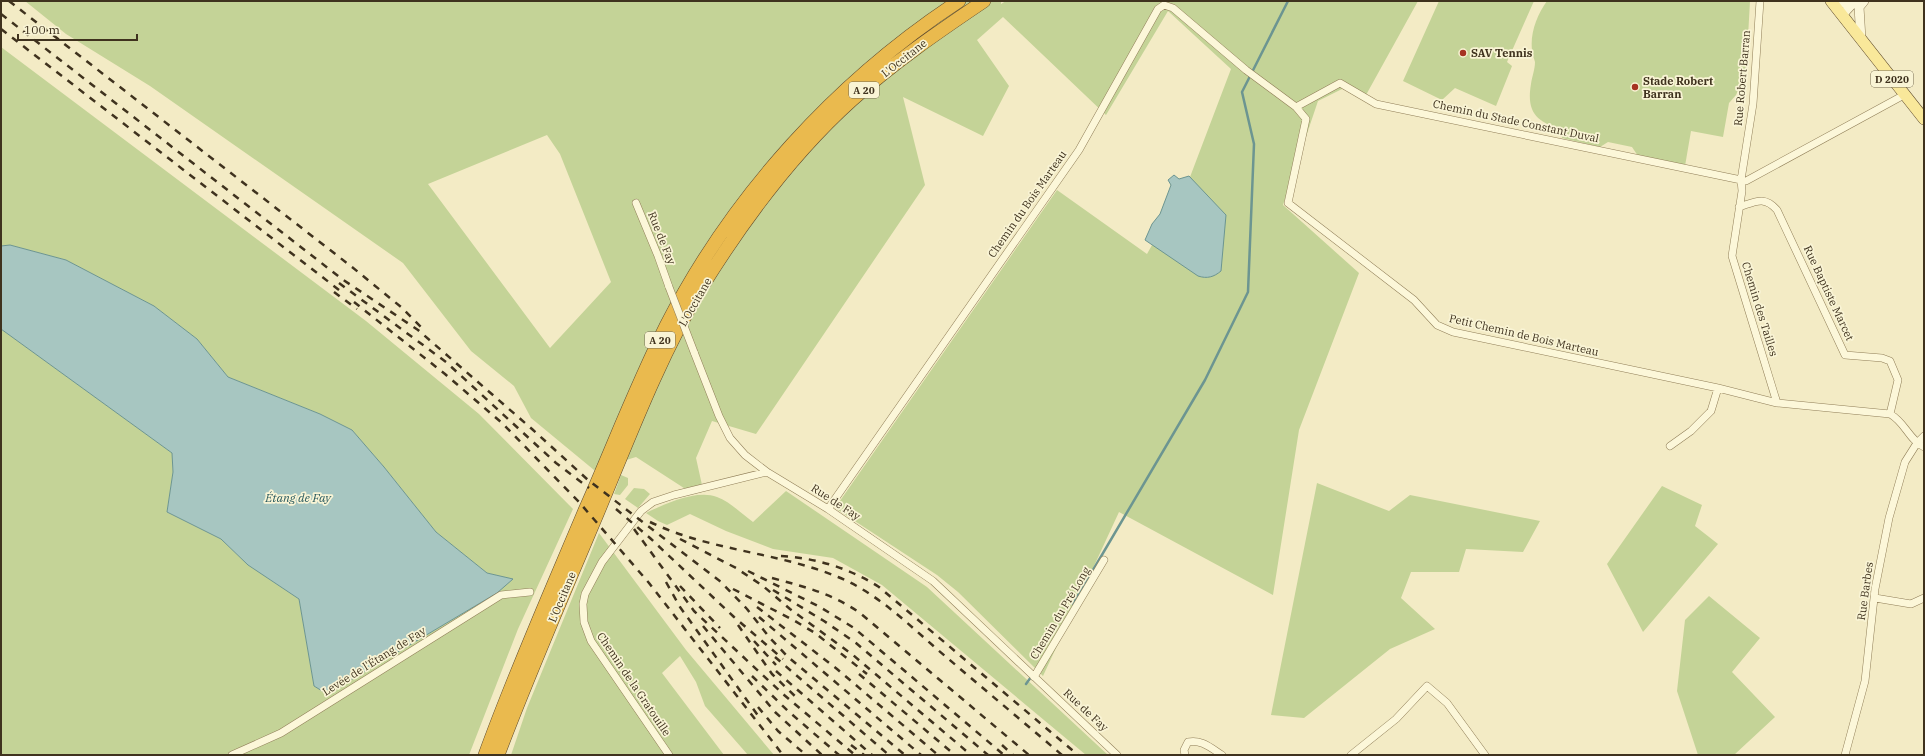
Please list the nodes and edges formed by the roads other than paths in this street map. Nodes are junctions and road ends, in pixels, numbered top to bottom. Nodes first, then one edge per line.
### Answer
1 (960, 1) edge
2 (984, 1) edge
3 (1760, 1) edge
4 (1851, 1) edge
5 (1832, 2) edge
6 (1859, 3) edge
7 (1842, 15) junction
8 (1861, 39) junction
9 (1258, 79) joint
10 (1904, 95) junction
11 (1296, 107) junction
12 (1924, 119) edge
13 (1741, 180) junction
14 (636, 203) dead end
15 (1739, 207) junction
16 (1718, 388) junction
17 (1777, 402) junction
18 (1890, 414) junction
19 (1924, 436) edge
20 (1920, 445) edge
21 (1670, 446) dead end
22 (767, 472) junction
23 (828, 509) junction
24 (1104, 560) dead end
25 (530, 592) dead end
26 (1875, 598) junction
27 (1924, 598) edge
28 (1034, 677) junction
29 (232, 755) edge
30 (485, 755) edge
31 (498, 755) edge
32 (669, 755) edge
33 (1117, 755) edge
34 (1185, 755) edge
35 (1222, 755) edge
36 (1351, 755) edge
37 (1485, 755) edge
38 (1845, 755) edge

1 - 30 highway, L'Occitane / A 20
2 - 31 highway, L'Occitane / A 20
3 - 13 street, Rue Robert Barran
4 - 5 street
5 - 7 main road, D 2020
6 - 7 street
6 - 8 street
7 - 8 main road, D 2020
8 - 10 main road, D 2020
9 - 11 street, Petit Chemin de Bois Marteau
9 - 23 street, Chemin du Bois Marteau
10 - 12 main road, D 2020
10 - 13 street
11 - 13 street, Chemin du Stade Constant Duval
11 - 16 street, Petit Chemin de Bois Marteau
13 - 15 street, Chemin des Tailles
14 - 22 street, Rue de Fay, bridge
15 - 17 street, Chemin des Tailles
15 - 18 street, Rue Baptiste Marcet
16 - 17 street, Petit Chemin de Bois Marteau
16 - 21 street
17 - 18 street
18 - 20 street
19 - 20 street, Rue Barbes
20 - 26 street, Rue Barbes
22 - 23 street, Rue de Fay
22 - 32 street, Chemin de la Gratouille
23 - 28 street, Rue de Fay
24 - 28 street, Chemin du Pré Long
25 - 29 street, Levée de l'Étang de Fay
26 - 27 street
26 - 38 street, Rue Barbes
28 - 33 street, Rue de Fay
34 - 35 street
36 - 37 street

